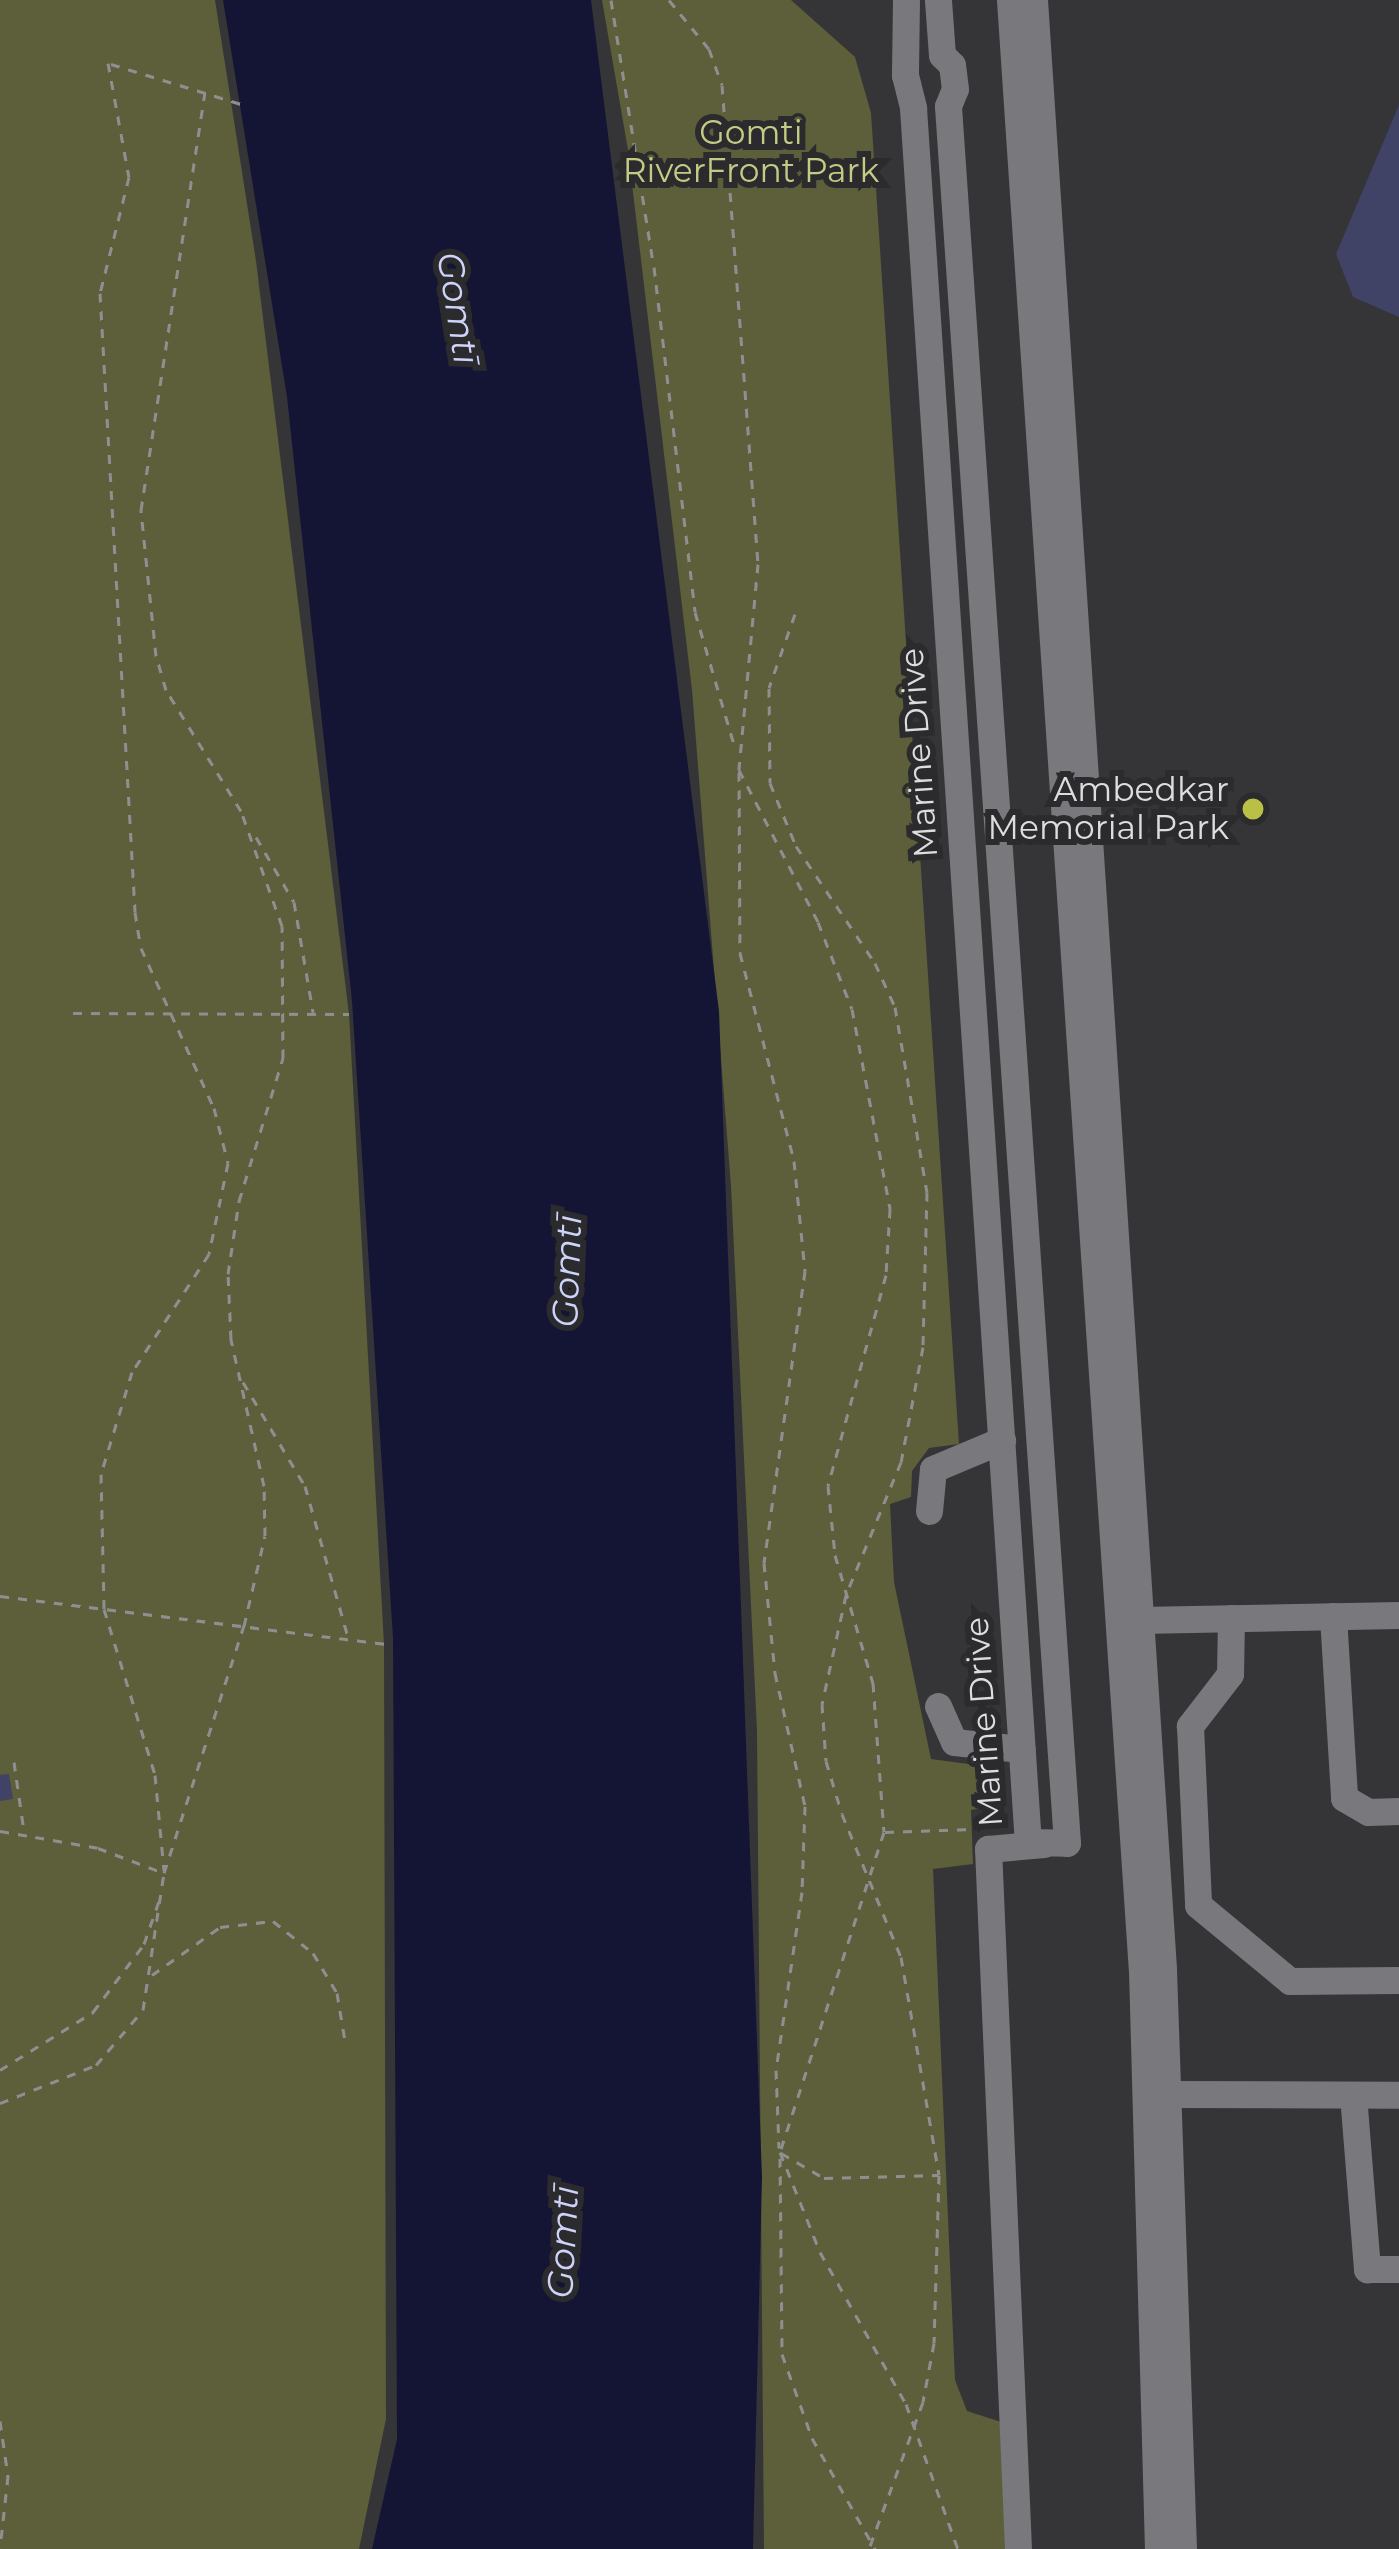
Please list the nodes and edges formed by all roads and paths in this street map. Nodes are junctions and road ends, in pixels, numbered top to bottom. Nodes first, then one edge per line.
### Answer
1 (611, 0) edge
2 (669, 0) edge
3 (906, 0) edge
4 (938, 0) edge
5 (1010, 0) edge
6 (1034, 0) edge
7 (205, 93) junction
8 (241, 104) dead end
9 (795, 614) dead end
10 (736, 752) junction
11 (739, 770) junction
12 (251, 831) junction
13 (1008, 951) junction
14 (969, 952) junction
15 (73, 1013) dead end
16 (170, 1013) junction
17 (285, 1014) junction
18 (313, 1014) junction
19 (349, 1014) dead end
20 (239, 1374) junction
21 (1002, 1440) junction
22 (928, 1510) dead end
23 (846, 1595) junction
24 (0, 1596) edge
25 (104, 1609) junction
26 (1399, 1615) edge
27 (1333, 1616) junction
28 (1231, 1618) junction
29 (1139, 1620) junction
30 (244, 1626) junction
31 (348, 1639) junction
32 (384, 1643) dead end
33 (938, 1706) dead end
34 (1022, 1749) junction
35 (14, 1762) dead end
36 (1399, 1811) edge
37 (979, 1829) dead end
38 (0, 1831) edge
39 (24, 1832) junction
40 (884, 1832) junction
41 (1048, 1844) junction
42 (164, 1873) junction
43 (871, 1879) junction
44 (151, 1976) junction
45 (1399, 1980) edge
46 (344, 2041) dead end
47 (0, 2070) edge
48 (1167, 2094) junction
49 (1399, 2095) edge
50 (1354, 2096) junction
51 (0, 2103) edge
52 (780, 2152) junction
53 (939, 2174) junction
54 (1399, 2269) edge
55 (0, 2421) edge
56 (915, 2427) junction
57 (873, 2542) junction
58 (0, 2548) edge
59 (872, 2549) edge
60 (958, 2549) edge
61 (1018, 2549) edge
62 (1158, 2549) edge
63 (1183, 2549) edge

1 - 10 path
2 - 10 path
3 - 14 street, Marine Drive
4 - 13 street, Marine Drive
5 - 62 street
6 - 29 street
7 - 8 path
7 - 12 path
7 - 16 path
9 - 23 path
10 - 11 path
11 - 23 path
11 - 52 path
12 - 17 path
12 - 18 path
13 - 14 street
13 - 41 street, Marine Drive
14 - 21 street, Marine Drive
15 - 16 path
16 - 17 path
16 - 25 path
17 - 18 path
17 - 20 path
18 - 19 path
20 - 30 path
20 - 31 path
21 - 22 street
21 - 34 street, Marine Drive
23 - 40 path
23 - 43 path
24 - 25 path
25 - 30 path
25 - 42 path
26 - 27 street
27 - 28 street
27 - 36 street
28 - 29 street
28 - 45 street
29 - 48 street
30 - 31 path
30 - 42 path
31 - 32 path
33 - 34 street
34 - 41 street, Marine Drive
35 - 39 path
37 - 40 path
38 - 39 path
39 - 42 path
40 - 43 path
41 - 61 street
42 - 44 path
42 - 47 path
43 - 52 path
43 - 53 path
44 - 46 path
44 - 51 path
48 - 50 street
48 - 63 street
49 - 50 street
50 - 54 street
52 - 53 path
52 - 56 path
52 - 57 path
53 - 56 path
55 - 58 path
56 - 57 path
56 - 60 path
57 - 59 path

